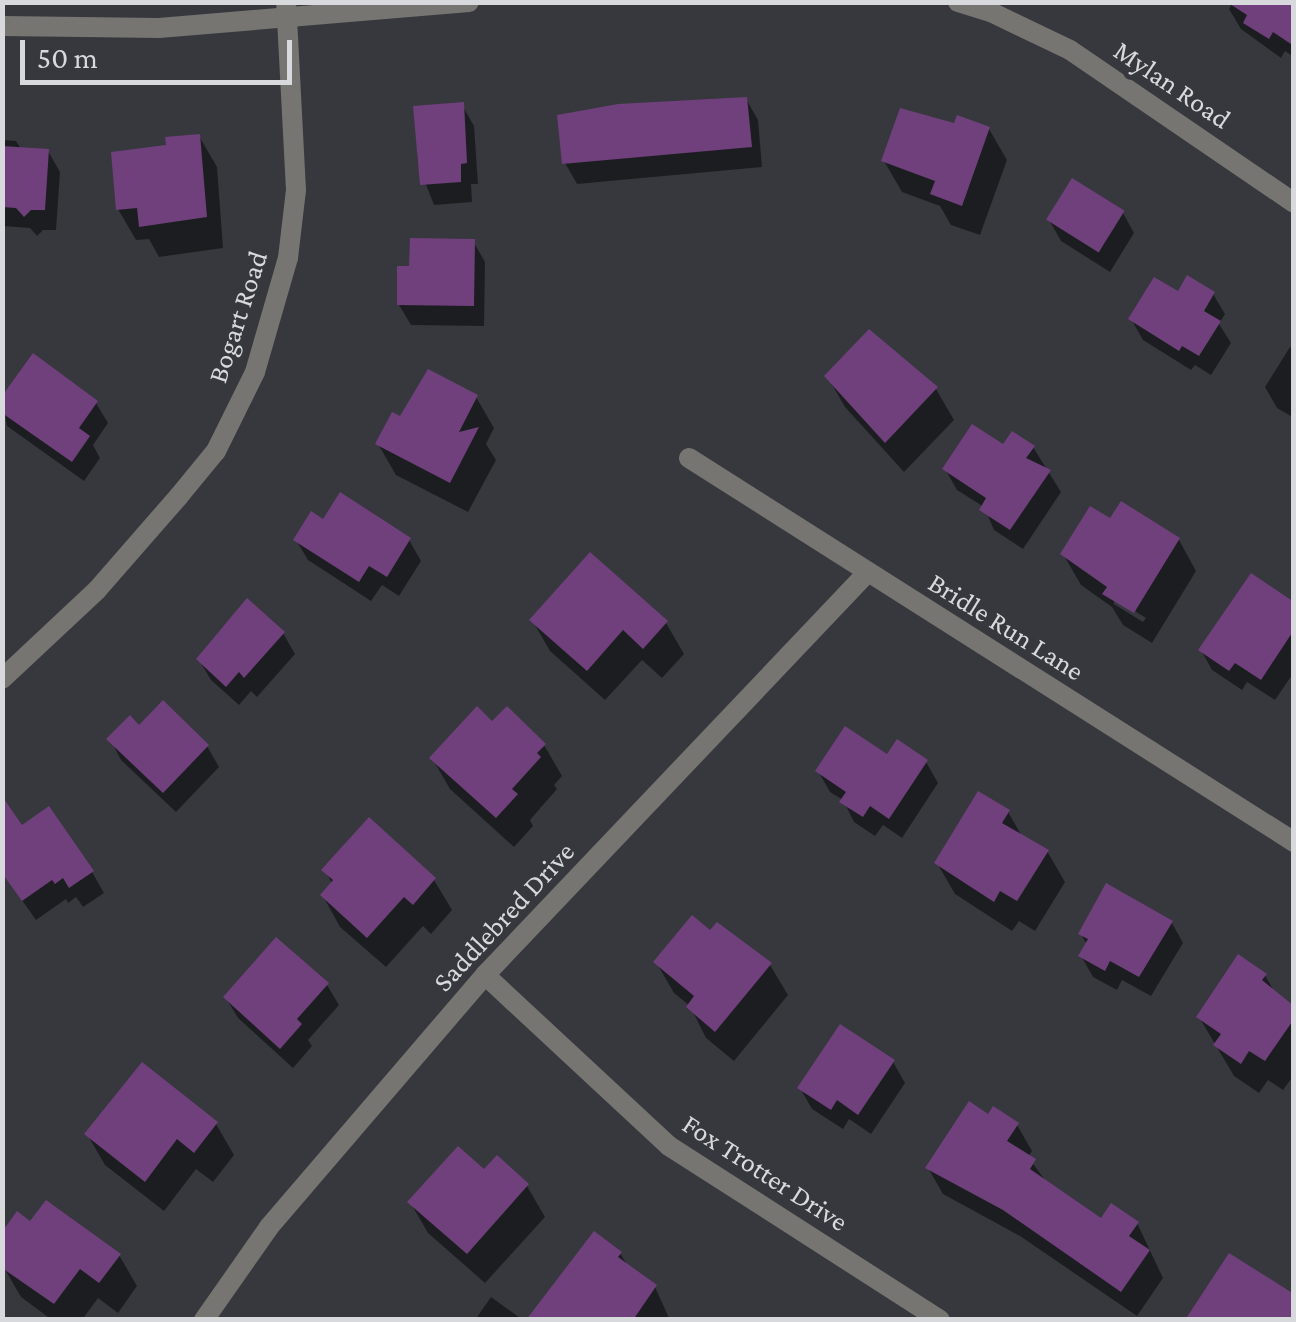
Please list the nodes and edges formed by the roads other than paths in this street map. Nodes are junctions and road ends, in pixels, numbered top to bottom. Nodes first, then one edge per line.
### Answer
1 (468, 2) edge
2 (958, 2) edge
3 (287, 11) edge
4 (2, 26) edge
5 (1294, 202) edge
6 (689, 458) dead end
7 (868, 572) junction
8 (2, 679) edge
9 (1294, 842) edge
10 (485, 976) junction
11 (204, 1320) edge
12 (940, 1320) edge

1 - 3 street
2 - 5 street, Mylan Road
3 - 4 street
3 - 8 street, Bogart Road
6 - 7 street, Bridle Run Lane
7 - 9 street, Bridle Run Lane
7 - 10 street, Saddlebred Drive
10 - 11 street, Saddlebred Drive
10 - 12 street, Fox Trotter Drive

